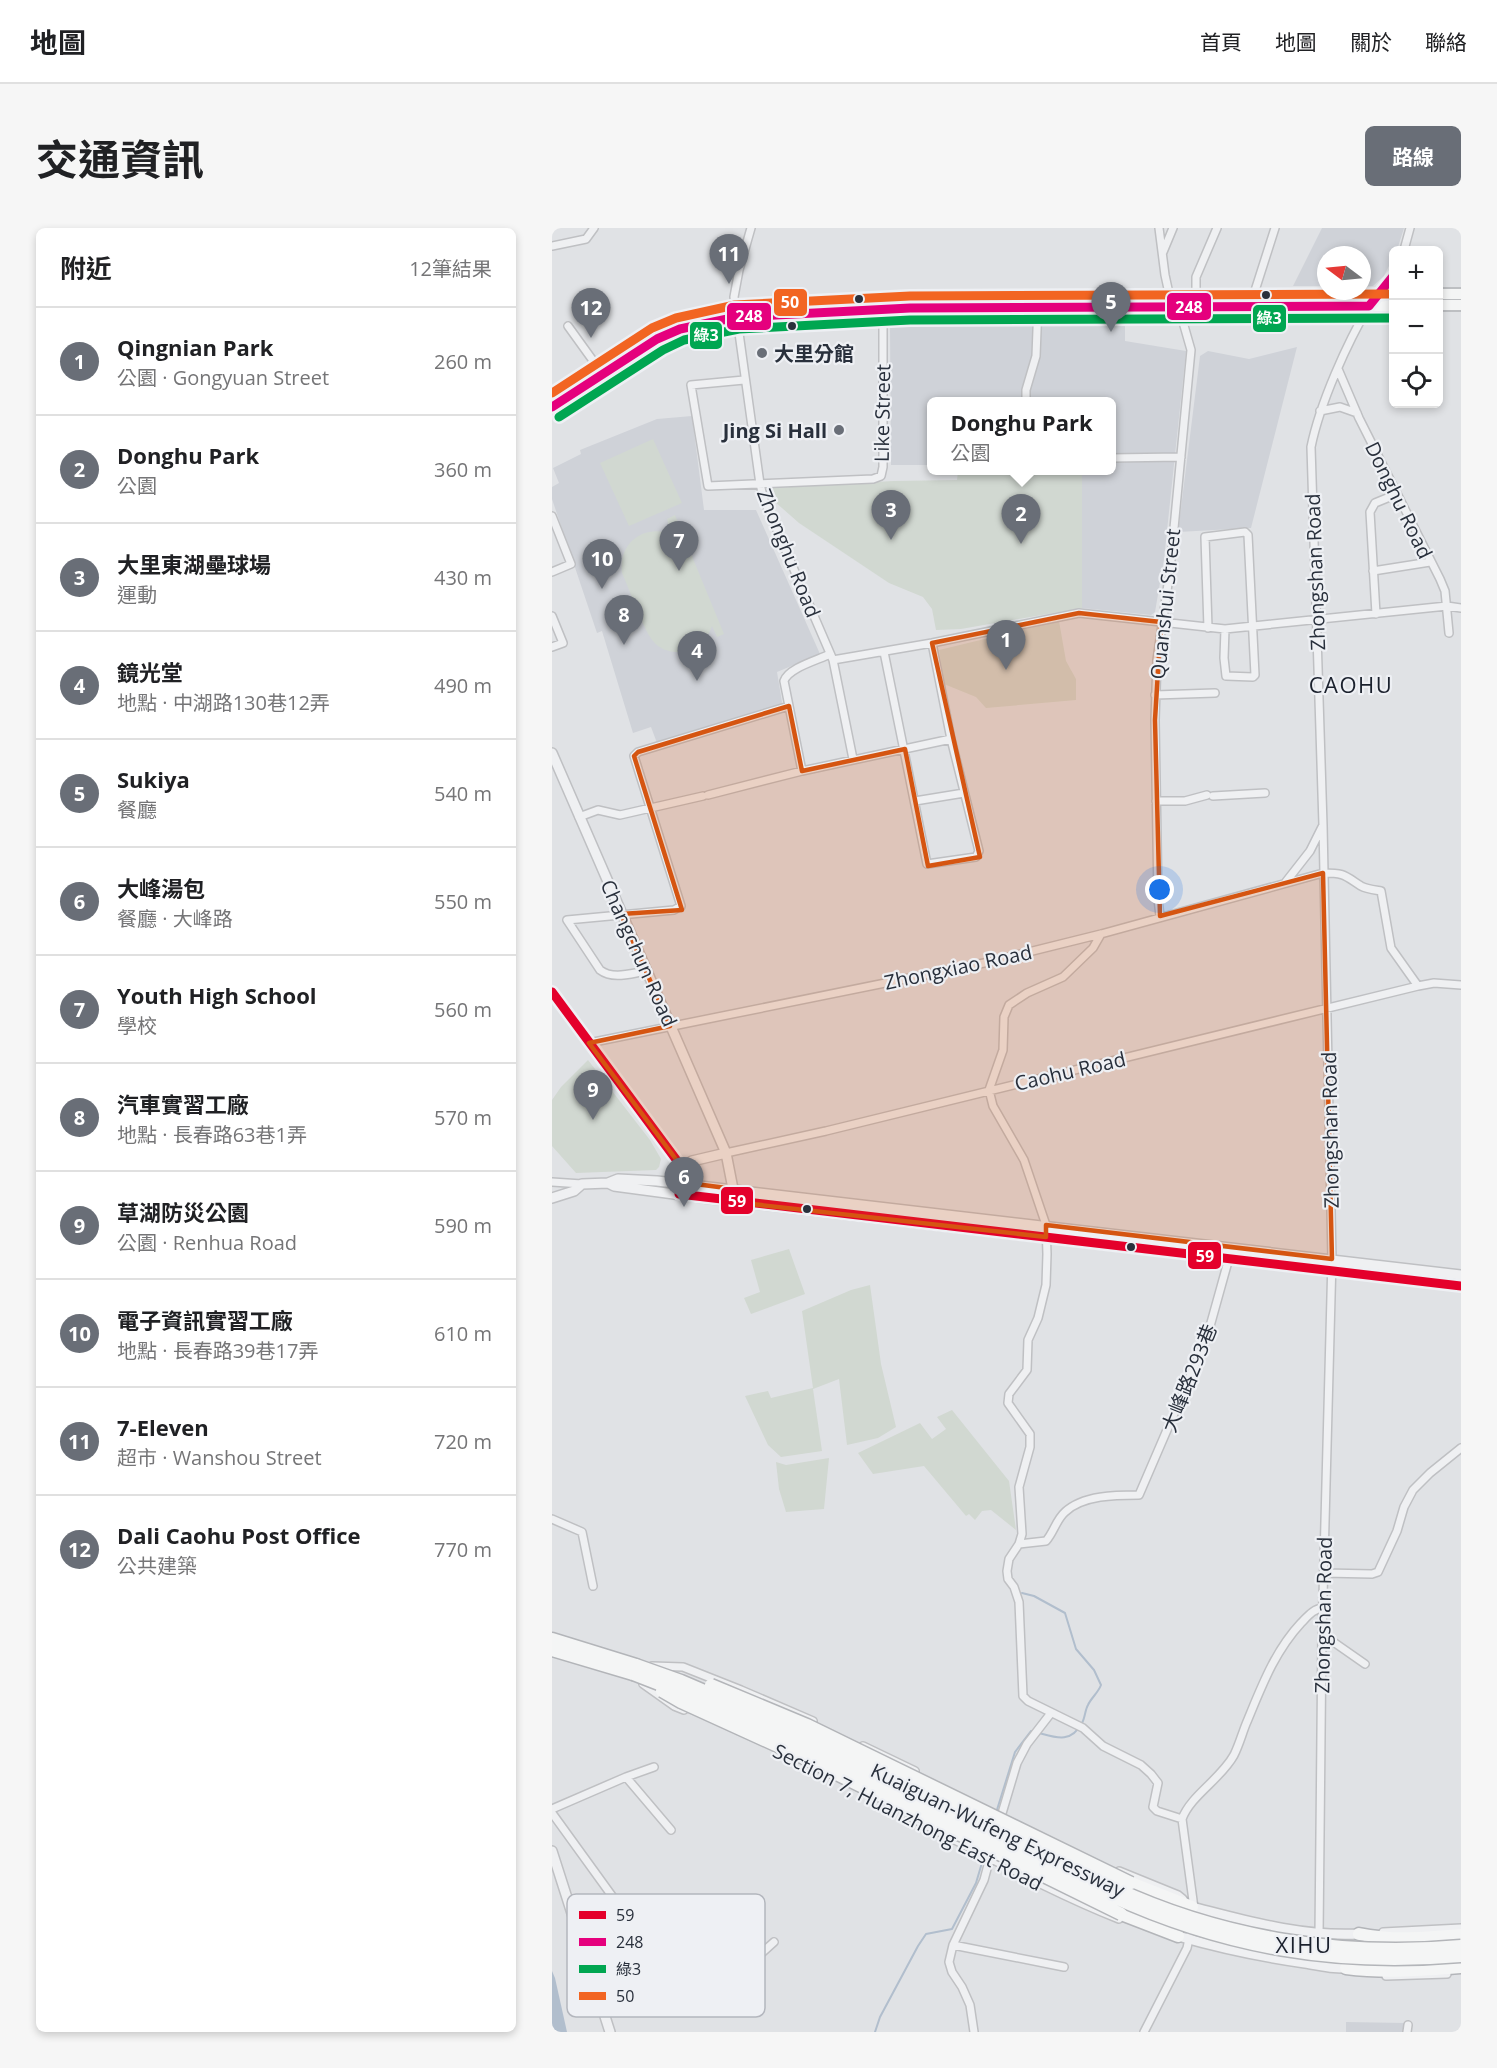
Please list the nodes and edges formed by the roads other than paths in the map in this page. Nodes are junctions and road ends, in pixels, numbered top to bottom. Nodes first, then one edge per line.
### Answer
1 (594, 228) edge
2 (751, 228) edge
3 (1159, 228) edge
4 (1173, 228) edge
5 (1218, 228) edge
6 (1275, 228) edge
7 (1410, 228) edge
8 (552, 246) edge
9 (1405, 246) edge
10 (1162, 254) junction
11 (1389, 284) edge
12 (1377, 294) junction
13 (1389, 294) edge
14 (1443, 294) edge
15 (1461, 294) edge
16 (1170, 298) junction
17 (1196, 298) junction
18 (1038, 302) junction
19 (1252, 302) junction
20 (883, 305) junction
21 (1443, 305) edge
22 (1461, 305) edge
23 (1369, 306) junction
24 (1389, 306) edge
25 (1179, 308) junction
26 (736, 312) junction
27 (568, 326) dead end
28 (1338, 369) junction
29 (600, 370) junction
30 (744, 380) junction
31 (552, 396) edge
32 (1026, 397) edge
33 (552, 407) edge
34 (1320, 411) junction
35 (1358, 413) junction
36 (1116, 458) edge
37 (1181, 458) junction
38 (760, 484) junction
39 (1397, 494) junction
40 (552, 516) edge
41 (1430, 562) junction
42 (1373, 571) junction
43 (552, 572) edge
44 (1447, 606) junction
45 (1461, 608) edge
46 (1376, 614) junction
47 (552, 616) edge
48 (1316, 619) junction
49 (1161, 622) junction
50 (1254, 625) junction
51 (1208, 628) junction
52 (1226, 629) junction
53 (1449, 633) dead end
54 (932, 643) junction
55 (552, 647) edge
56 (884, 652) junction
57 (832, 657) junction
58 (1215, 693) dead end
59 (1155, 695) junction
60 (789, 706) junction
61 (951, 739) junction
62 (905, 750) junction
63 (552, 753) edge
64 (853, 759) junction
65 (802, 771) junction
66 (964, 793) junction
67 (1265, 793) dead end
68 (915, 801) junction
69 (1156, 801) junction
70 (650, 808) junction
71 (579, 817) junction
72 (1323, 825) junction
73 (1323, 873) junction
74 (1284, 884) junction
75 (621, 914) junction
76 (1160, 916) junction
77 (1101, 934) junction
78 (647, 971) junction
79 (1461, 985) edge
80 (1418, 986) junction
81 (552, 992) edge
82 (1327, 1007) junction
83 (670, 1026) junction
84 (589, 1042) junction
85 (989, 1090) junction
86 (726, 1153) junction
87 (682, 1169) junction
88 (552, 1182) edge
89 (680, 1182) junction
90 (608, 1183) junction
91 (582, 1184) junction
92 (734, 1190) junction
93 (679, 1194) junction
94 (552, 1198) edge
95 (734, 1202) junction
96 (1046, 1225) junction
97 (1046, 1237) junction
98 (1229, 1258) junction
99 (1332, 1259) junction
100 (1332, 1272) junction
101 (1461, 1275) edge
102 (1461, 1286) edge
103 (1461, 1448) edge
104 (552, 1519) edge
105 (1019, 1544) junction
106 (1324, 1573) junction
107 (593, 1586) dead end
108 (1323, 1608) junction
109 (1322, 1634) junction
110 (552, 1638) edge
111 (552, 1651) edge
112 (1365, 1664) dead end
113 (651, 1666) junction
114 (634, 1670) junction
115 (643, 1683) junction
116 (794, 1712) junction
117 (1051, 1713) junction
118 (787, 1723) junction
119 (777, 1738) junction
120 (770, 1748) junction
121 (654, 1767) dead end
122 (626, 1777) junction
123 (552, 1811) edge
124 (1001, 1813) junction
125 (1182, 1819) junction
126 (994, 1826) junction
127 (671, 1830) dead end
128 (990, 1841) junction
129 (552, 1851) edge
130 (990, 1858) junction
131 (611, 1894) edge
132 (567, 1898) edge
133 (1193, 1907) junction
134 (1461, 1928) edge
135 (1319, 1934) junction
136 (1359, 1934) junction
137 (1461, 1935) edge
138 (1184, 1938) junction
139 (774, 1942) dead end
140 (953, 1945) junction
141 (1461, 1945) edge
142 (765, 1950) edge
143 (1461, 1958) edge
144 (1318, 1965) junction
145 (1064, 1967) dead end
146 (1461, 1967) edge
147 (1346, 1968) junction
148 (1461, 1973) edge
149 (605, 2017) edge
150 (610, 2032) edge
151 (974, 2032) edge
152 (1144, 2032) edge

1 - 8 street
2 - 26 street, Zhonghu Road
3 - 10 street
4 - 10 street
5 - 17 street
6 - 19 street
7 - 9 street
10 - 16 street
11 - 12 street, Zhongshan Road
12 - 13 main road
12 - 19 main road
12 - 23 street, Zhongshan Road
14 - 15 main road
16 - 17 main road
16 - 18 main road
16 - 25 street, Quanshui Street
17 - 19 main road
18 - 20 main road
18 - 25 main road
18 - 32 street
19 - 23 main road
19 - 25 main road
20 - 26 main road
20 - 38 street, Like Street
21 - 22 main road
23 - 24 main road
23 - 28 street, Zhongshan Road
25 - 37 street, Quanshui Street
26 - 29 main road
26 - 30 street, Zhonghu Road
27 - 29 street
28 - 34 street, Zhongshan Road
28 - 35 street, Donghu Road
29 - 31 main road
29 - 33 main road
30 - 38 street, Zhonghu Road
30 - 38 street
34 - 35 street
34 - 48 street, Zhongshan Road
35 - 39 street, Donghu Road
36 - 37 street
37 - 49 street, Quanshui Street
38 - 57 street, Zhonghu Road
39 - 41 street, Donghu Road
39 - 42 street
40 - 43 street
41 - 42 street
41 - 44 street, Donghu Road
42 - 46 street
44 - 45 street
44 - 46 street
44 - 53 street, Donghu Road
46 - 48 street
47 - 55 street
48 - 50 street
48 - 72 street, Zhongshan Road
49 - 51 street
49 - 54 street
49 - 59 street, Quanshui Street
50 - 51 street
50 - 52 street
50 - 52 street
51 - 52 street
54 - 56 street
54 - 61 street
56 - 57 street
56 - 62 street
57 - 60 street
57 - 64 street, Zhonghu Road
58 - 59 street
59 - 69 street, Quanshui Street
60 - 65 street
60 - 70 street
61 - 62 street
61 - 66 street
62 - 64 street
62 - 68 street
63 - 71 street, Changchun Road
64 - 65 street
65 - 70 street
66 - 68 street
66 - 68 street
67 - 69 street
69 - 76 street, Quanshui Street
70 - 71 street
70 - 75 street
71 - 75 street, Changchun Road
72 - 73 street, Zhongshan Road
72 - 74 street
73 - 74 street, Zhongxiao Road
73 - 80 street
73 - 82 street, Zhongshan Road
74 - 76 street, Zhongxiao Road
75 - 78 street, Changchun Road
75 - 78 street
76 - 77 street, Zhongxiao Road
77 - 83 street, Zhongxiao Road
77 - 85 street
78 - 83 street, Changchun Road
79 - 80 street, Caohu Road
80 - 82 street, Caohu Road
81 - 84 street
82 - 85 street, Caohu Road
82 - 99 street, Zhongshan Road
83 - 84 street, Zhongxiao Road
83 - 86 street, Changchun Road
84 - 87 street
85 - 86 street, Caohu Road
85 - 96 street
86 - 87 street, Caohu Road
86 - 92 street, Changchun Road
87 - 89 street
88 - 91 street
89 - 90 street
89 - 92 street
89 - 93 street
90 - 91 street
90 - 93 street
91 - 94 street
92 - 95 street, Changchun Road
92 - 96 street
93 - 95 street
95 - 97 street
96 - 97 street
96 - 99 street
97 - 98 street
97 - 105 street
98 - 100 street
98 - 105 street, 大峰路293巷
99 - 100 street, Zhongshan Road
99 - 101 street
100 - 102 street
100 - 106 street, Zhongshan Road
103 - 106 street
104 - 107 street
105 - 117 street
106 - 108 street, Zhongshan Road
108 - 109 street, Zhongshan Road
108 - 125 street
109 - 112 street
109 - 135 street, Zhongshan Road
110 - 113 street, Section 7, Huanzhong East Road
110 - 114 highway, Kuaiguan-Wufeng Expressway
111 - 114 highway, Kuaiguan-Wufeng Expressway
111 - 115 street, Section 7, Huanzhong East Road
113 - 116 street, Section 7, Huanzhong East Road
113 - 118 street, Section 7, Huanzhong East Road
114 - 133 highway, bridge
114 - 138 highway, bridge
114 - 141 highway, Kuaiguan-Wufeng Expressway, bridge
114 - 143 highway, Kuaiguan-Wufeng Expressway, bridge
115 - 119 street, Section 7, Huanzhong East Road
115 - 120 street, Section 7, Huanzhong East Road
116 - 118 street
116 - 124 street, Section 7, Huanzhong East Road
117 - 124 street
117 - 125 street
118 - 119 street
118 - 126 street, Section 7, Huanzhong East Road
119 - 120 street
119 - 128 street, Section 7, Huanzhong East Road
120 - 130 street, Section 7, Huanzhong East Road
121 - 122 street
122 - 123 street
122 - 127 street
123 - 131 street
124 - 126 street
124 - 133 street, Section 7, Huanzhong East Road
125 - 133 street
126 - 128 street
126 - 133 street, Section 7, Huanzhong East Road
128 - 130 street
128 - 138 street, Section 7, Huanzhong East Road
129 - 132 street
130 - 138 street, Section 7, Huanzhong East Road
130 - 140 street
133 - 135 street, Section 7, Huanzhong East Road
133 - 138 street
134 - 136 street, Section 7, Huanzhong East Road
135 - 136 street, Section 7, Huanzhong East Road
135 - 141 street, Section 7, Huanzhong East Road
135 - 144 street, Zhongshan Road
136 - 137 highway
138 - 144 street, Section 7, Huanzhong East Road
138 - 152 street
139 - 142 street
140 - 145 street
140 - 151 street
143 - 147 street, Section 7, Huanzhong East Road
144 - 147 street, Section 7, Huanzhong East Road
146 - 147 highway
147 - 148 street, Section 7, Huanzhong East Road
149 - 150 street

